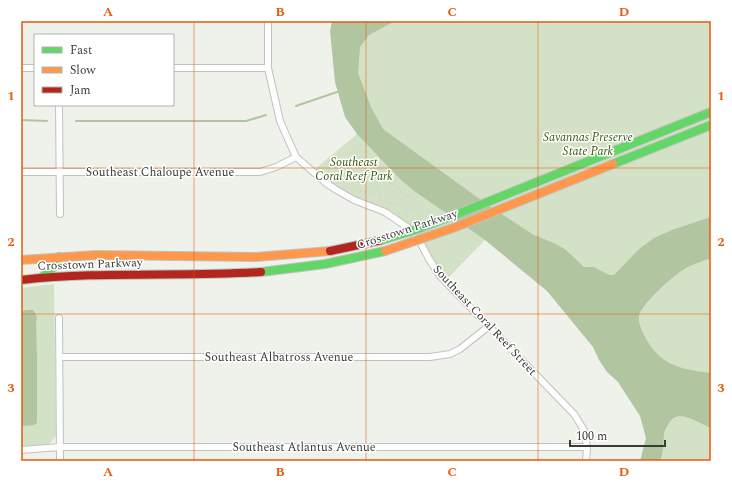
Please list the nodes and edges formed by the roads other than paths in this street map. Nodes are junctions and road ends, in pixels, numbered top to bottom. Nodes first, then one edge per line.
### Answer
1 (268, 21) edge
2 (21, 68) edge
3 (34, 68) edge
4 (174, 68) edge
5 (268, 68) junction
6 (59, 106) edge
7 (711, 112) edge
8 (711, 125) edge
9 (296, 157) junction
10 (21, 172) edge
11 (60, 172) junction
12 (60, 214) dead end
13 (59, 257) junction
14 (21, 260) edge
15 (41, 277) junction
16 (21, 280) edge
17 (59, 318) dead end
18 (489, 326) junction
19 (60, 358) junction
20 (60, 447) junction
21 (587, 447) junction
22 (21, 450) edge
23 (60, 461) edge
24 (586, 461) edge

1 - 5 street, Southeast Coral Reef Street
2 - 3 street
4 - 5 street
5 - 9 street, Southeast Coral Reef Street
6 - 11 street
7 - 13 main road, Crosstown Parkway, bridge
8 - 15 main road, Crosstown Parkway, bridge
9 - 11 street, Southeast Chaloupe Avenue
9 - 18 street, Southeast Coral Reef Street
10 - 11 street, Southeast Chaloupe Avenue
11 - 12 street
13 - 14 main road, Crosstown Parkway
13 - 15 main road
15 - 16 main road, Crosstown Parkway
17 - 19 street
18 - 19 street, Southeast Albatross Avenue
18 - 21 street, Southeast Coral Reef Street
19 - 20 street
20 - 21 street, Southeast Atlantus Avenue
20 - 22 street, Southeast Atlantus Avenue
20 - 23 street
21 - 24 street, Southeast Coral Reef Street

